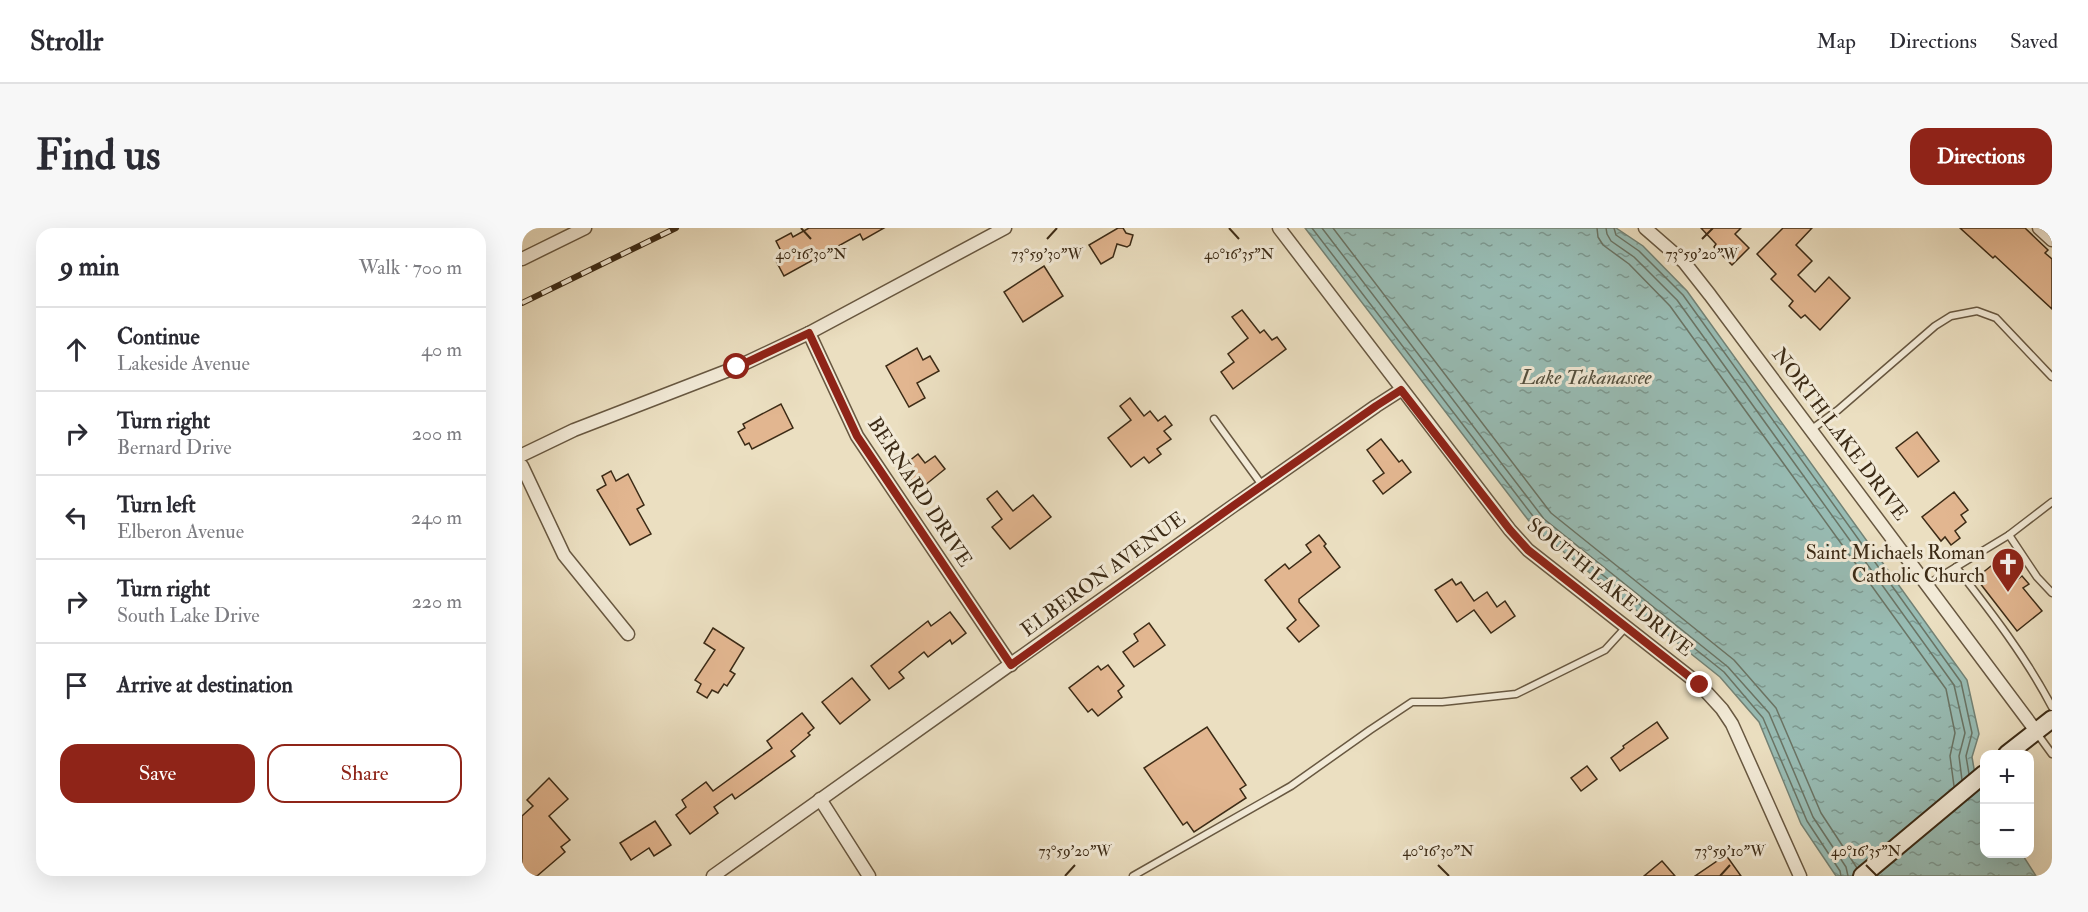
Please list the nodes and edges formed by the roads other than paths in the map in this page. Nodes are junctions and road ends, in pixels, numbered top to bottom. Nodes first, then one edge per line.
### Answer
1 (585, 228) edge
2 (1005, 228) edge
3 (1279, 228) edge
4 (1645, 228) edge
5 (2039, 228) edge
6 (2052, 240) edge
7 (522, 259) edge
8 (809, 333) junction
9 (2052, 377) edge
10 (1401, 390) junction
11 (1214, 419) dead end
12 (1812, 429) junction
13 (522, 455) edge
14 (522, 466) edge
15 (1262, 485) junction
16 (2051, 502) edge
17 (2009, 535) junction
18 (1956, 567) junction
19 (1928, 584) junction
20 (2052, 593) edge
21 (1626, 627) junction
22 (628, 634) dead end
23 (1011, 665) junction
24 (2052, 707) edge
25 (2052, 719) edge
26 (2036, 731) junction
27 (2012, 750) edge
28 (2052, 754) edge
29 (1980, 777) edge
30 (820, 799) junction
31 (713, 876) edge
32 (869, 876) edge
33 (1133, 876) edge
34 (1800, 876) edge
35 (1862, 876) edge

1 - 7 street
2 - 8 street
3 - 10 street, SOUTH LAKE DRIVE
4 - 12 street, NORTH LAKE DRIVE
5 - 6 street
8 - 13 street
8 - 23 street, BERNARD DRIVE
9 - 12 lane
10 - 15 street, ELBERON AVENUE
10 - 21 street, SOUTH LAKE DRIVE
11 - 15 lane
12 - 19 street, NORTH LAKE DRIVE
14 - 22 street
15 - 23 street, ELBERON AVENUE
16 - 17 lane
17 - 18 lane
17 - 20 lane
18 - 19 lane
18 - 24 lane
19 - 26 street, NORTH LAKE DRIVE
21 - 33 lane
21 - 34 street, SOUTH LAKE DRIVE
23 - 30 street, ELBERON AVENUE
25 - 26 street
26 - 27 street
26 - 28 lane
29 - 35 street
30 - 31 street, ELBERON AVENUE
30 - 32 street

